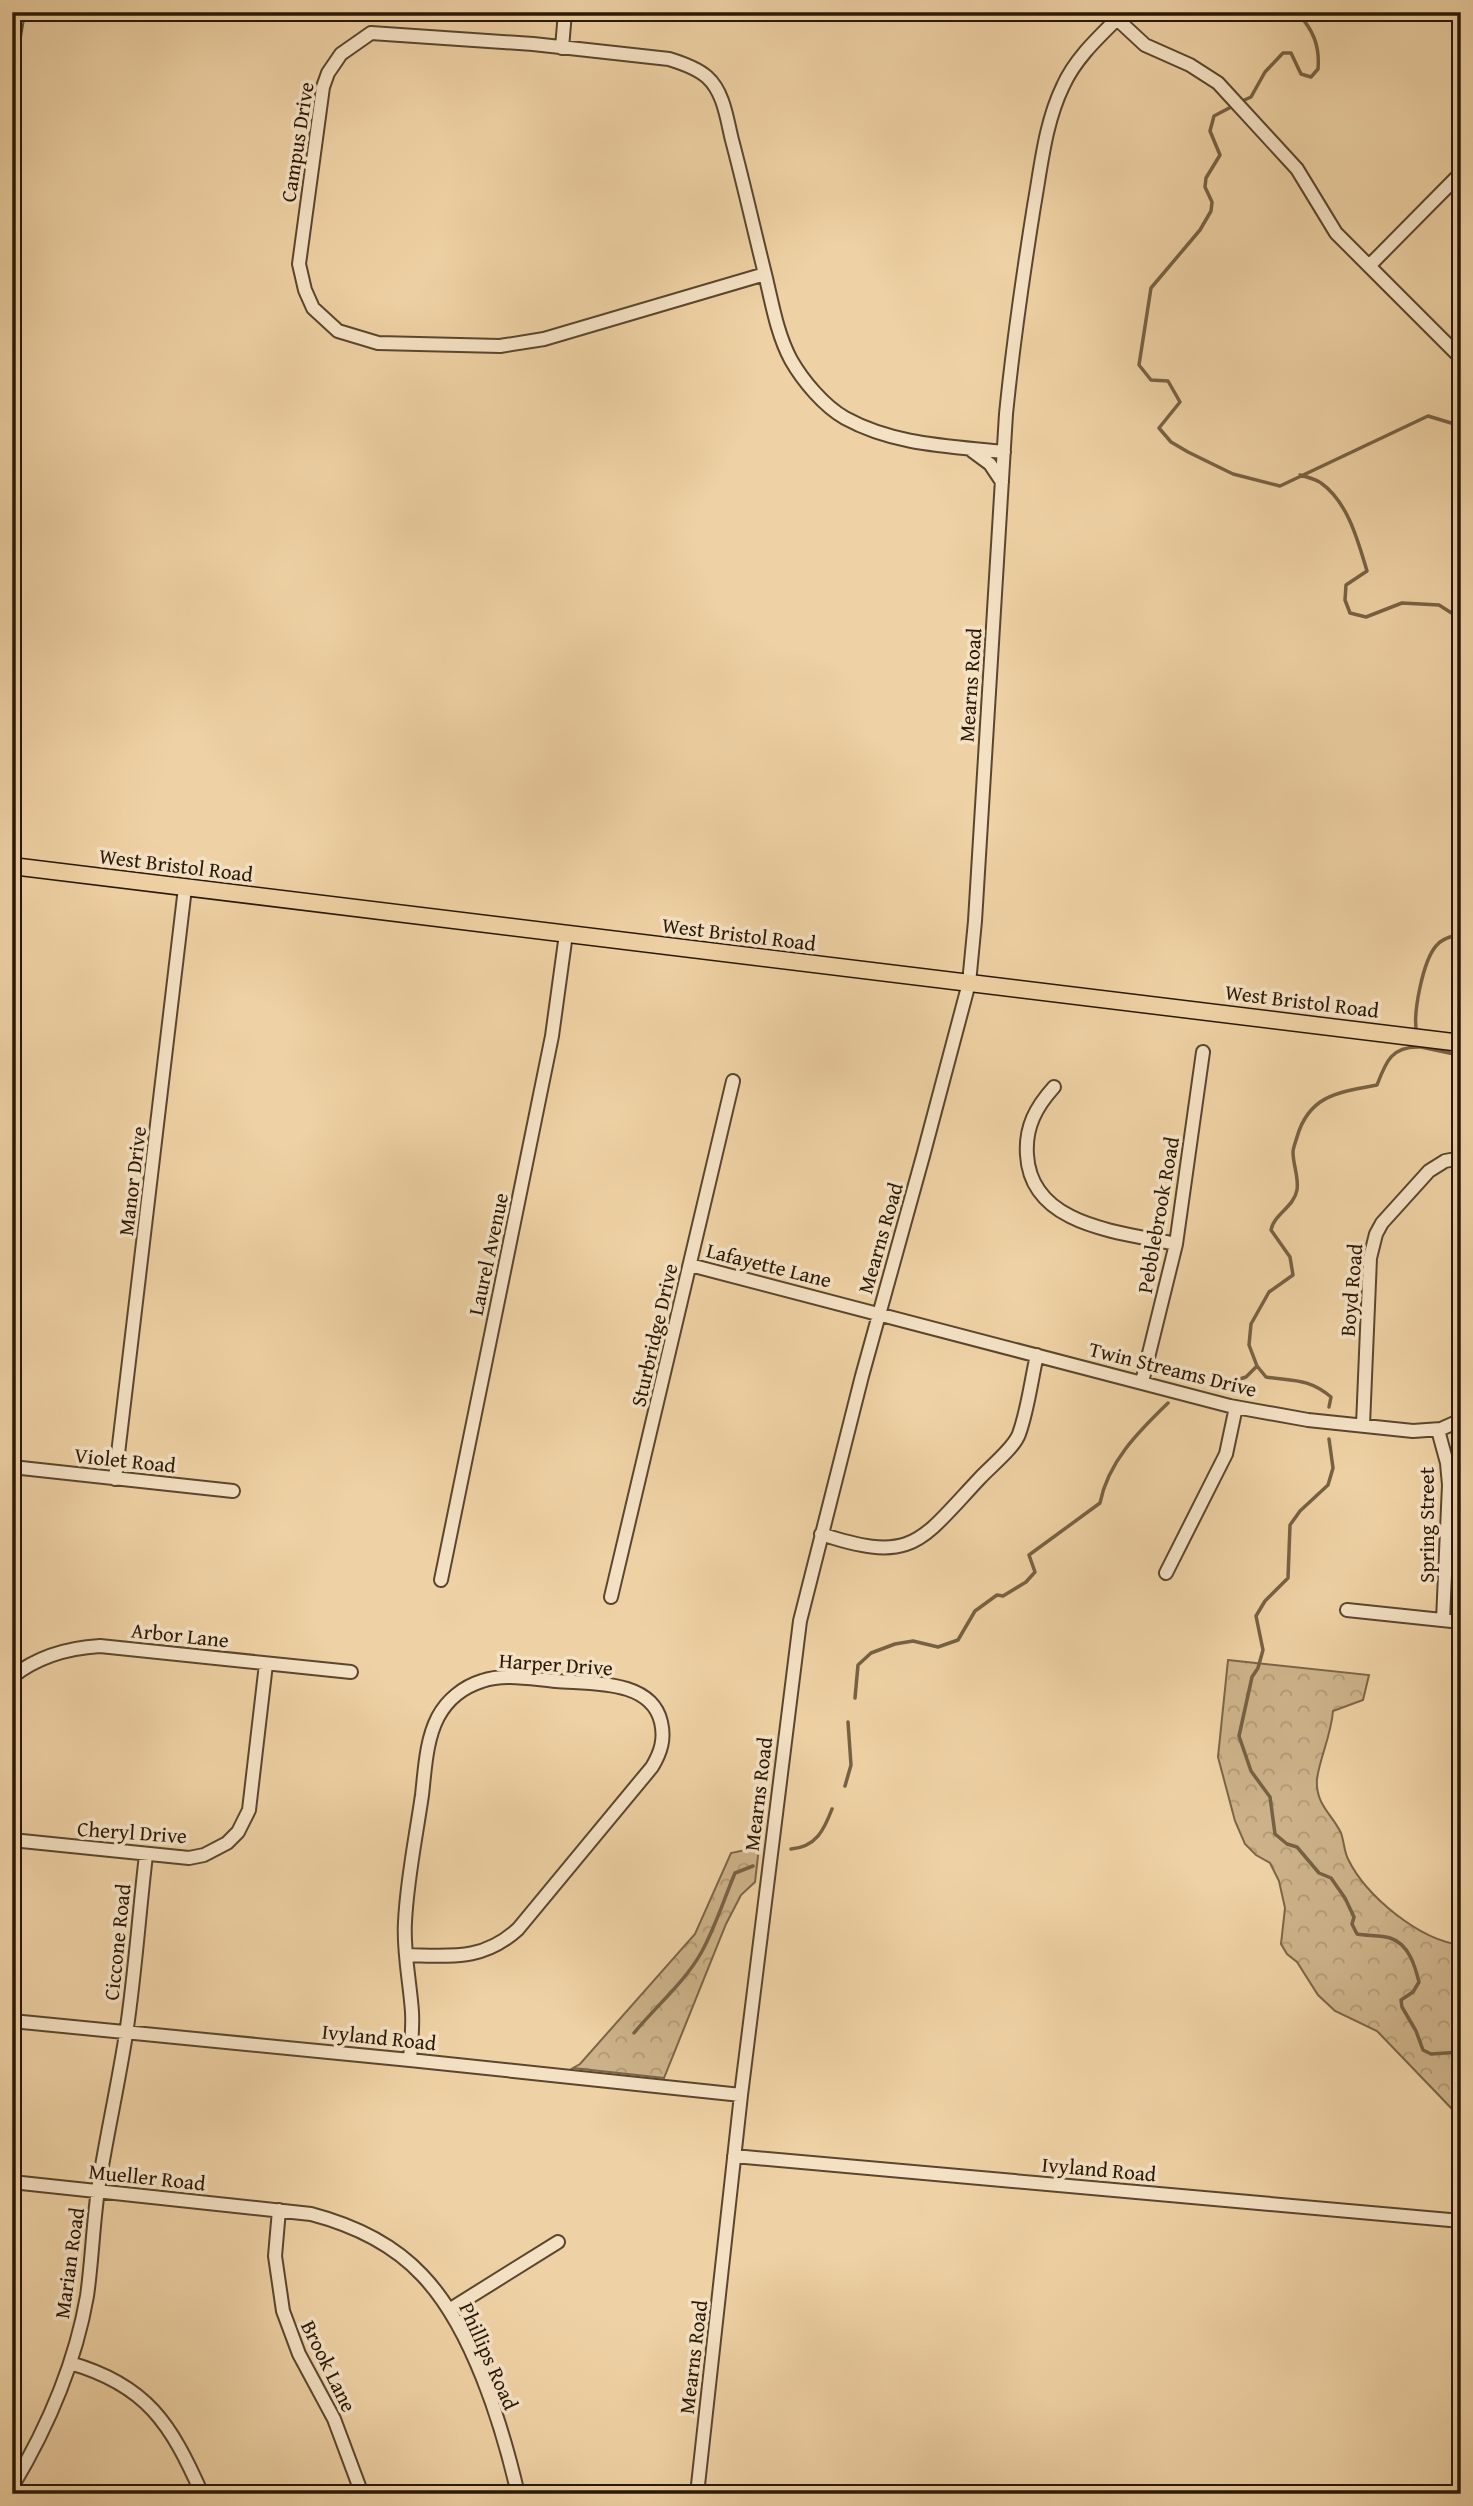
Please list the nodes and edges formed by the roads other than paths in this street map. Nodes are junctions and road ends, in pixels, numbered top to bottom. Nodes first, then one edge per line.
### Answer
1 (18, 12) edge
2 (565, 12) edge
3 (1120, 16) edge
4 (562, 48) junction
5 (12, 49) edge
6 (1461, 173) edge
7 (1369, 266) junction
8 (765, 274) junction
9 (1461, 358) edge
10 (967, 448) junction
11 (1004, 452) junction
12 (1002, 482) junction
13 (12, 866) edge
14 (185, 888) junction
15 (566, 934) junction
16 (968, 983) junction
17 (1461, 1043) edge
18 (1203, 1052) dead end
19 (733, 1081) dead end
20 (1054, 1087) dead end
21 (1461, 1158) edge
22 (1176, 1244) junction
23 (690, 1265) junction
24 (878, 1314) junction
25 (1037, 1356) junction
26 (1142, 1382) junction
27 (1236, 1407) junction
28 (1461, 1420) edge
29 (1363, 1425) junction
30 (1438, 1430) junction
31 (12, 1467) edge
32 (115, 1479) junction
33 (233, 1491) dead end
34 (821, 1534) junction
35 (1166, 1573) dead end
36 (441, 1580) dead end
37 (611, 1597) dead end
38 (1347, 1610) dead end
39 (1443, 1620) junction
40 (1461, 1622) edge
41 (267, 1664) junction
42 (352, 1672) dead end
43 (12, 1677) edge
44 (12, 1840) edge
45 (146, 1855) junction
46 (407, 1955) junction
47 (12, 2021) edge
48 (126, 2033) junction
49 (410, 2060) junction
50 (741, 2095) junction
51 (734, 2157) junction
52 (12, 2182) edge
53 (98, 2191) junction
54 (279, 2210) junction
55 (1461, 2221) edge
56 (558, 2242) dead end
57 (449, 2310) junction
58 (71, 2362) junction
59 (12, 2487) edge
60 (202, 2494) edge
61 (362, 2494) edge
62 (518, 2494) edge
63 (697, 2494) edge

1 - 5 street
2 - 4 street
3 - 7 street
3 - 11 street, Mearns Road
4 - 8 street, Campus Drive
4 - 8 street, Campus Drive
6 - 7 street
7 - 9 street
8 - 10 street, Campus Drive
10 - 11 street, Campus Drive
10 - 12 street
11 - 12 street, Mearns Road
12 - 16 street, Mearns Road
13 - 14 main road, West Bristol Road
14 - 15 main road, West Bristol Road
14 - 32 street, Manor Drive
15 - 16 main road, West Bristol Road
15 - 36 street, Laurel Avenue
16 - 17 main road, West Bristol Road
16 - 24 street, Mearns Road
18 - 22 street, Pebblebrook Road
19 - 23 street, Sturbridge Drive
20 - 22 street
21 - 29 street, Boyd Road
22 - 26 street, Pebblebrook Road
23 - 24 street, Lafayette Lane
23 - 37 street, Sturbridge Drive
24 - 25 street, Twin Streams Drive
24 - 34 street, Mearns Road
25 - 26 street, Twin Streams Drive
25 - 34 street
26 - 27 street, Twin Streams Drive
27 - 29 street, Twin Streams Drive
27 - 35 street
28 - 30 street, Twin Streams Drive
29 - 30 street, Twin Streams Drive
30 - 39 street, Spring Street
31 - 32 street, Violet Road
32 - 33 street, Violet Road
34 - 50 street, Mearns Road
38 - 39 street
39 - 40 street
41 - 42 street, Arbor Lane
41 - 43 street, Arbor Lane
41 - 45 street, Cheryl Drive
44 - 45 street, Cheryl Drive
45 - 48 street, Ciccone Road
46 - 46 street, Harper Drive
46 - 49 street, Harper Drive
47 - 48 street, Ivyland Road
48 - 49 street, Ivyland Road
48 - 53 street, Marian Road
49 - 50 street, Ivyland Road
50 - 51 street, Mearns Road
51 - 55 street, Ivyland Road
51 - 63 street, Mearns Road
52 - 53 street, Mueller Road
53 - 54 street, Mueller Road
53 - 58 street, Marian Road
54 - 57 street, Phillips Road
54 - 61 street, Brook Lane
56 - 57 street
57 - 62 street, Phillips Road
58 - 59 street, Marian Road
58 - 60 street

